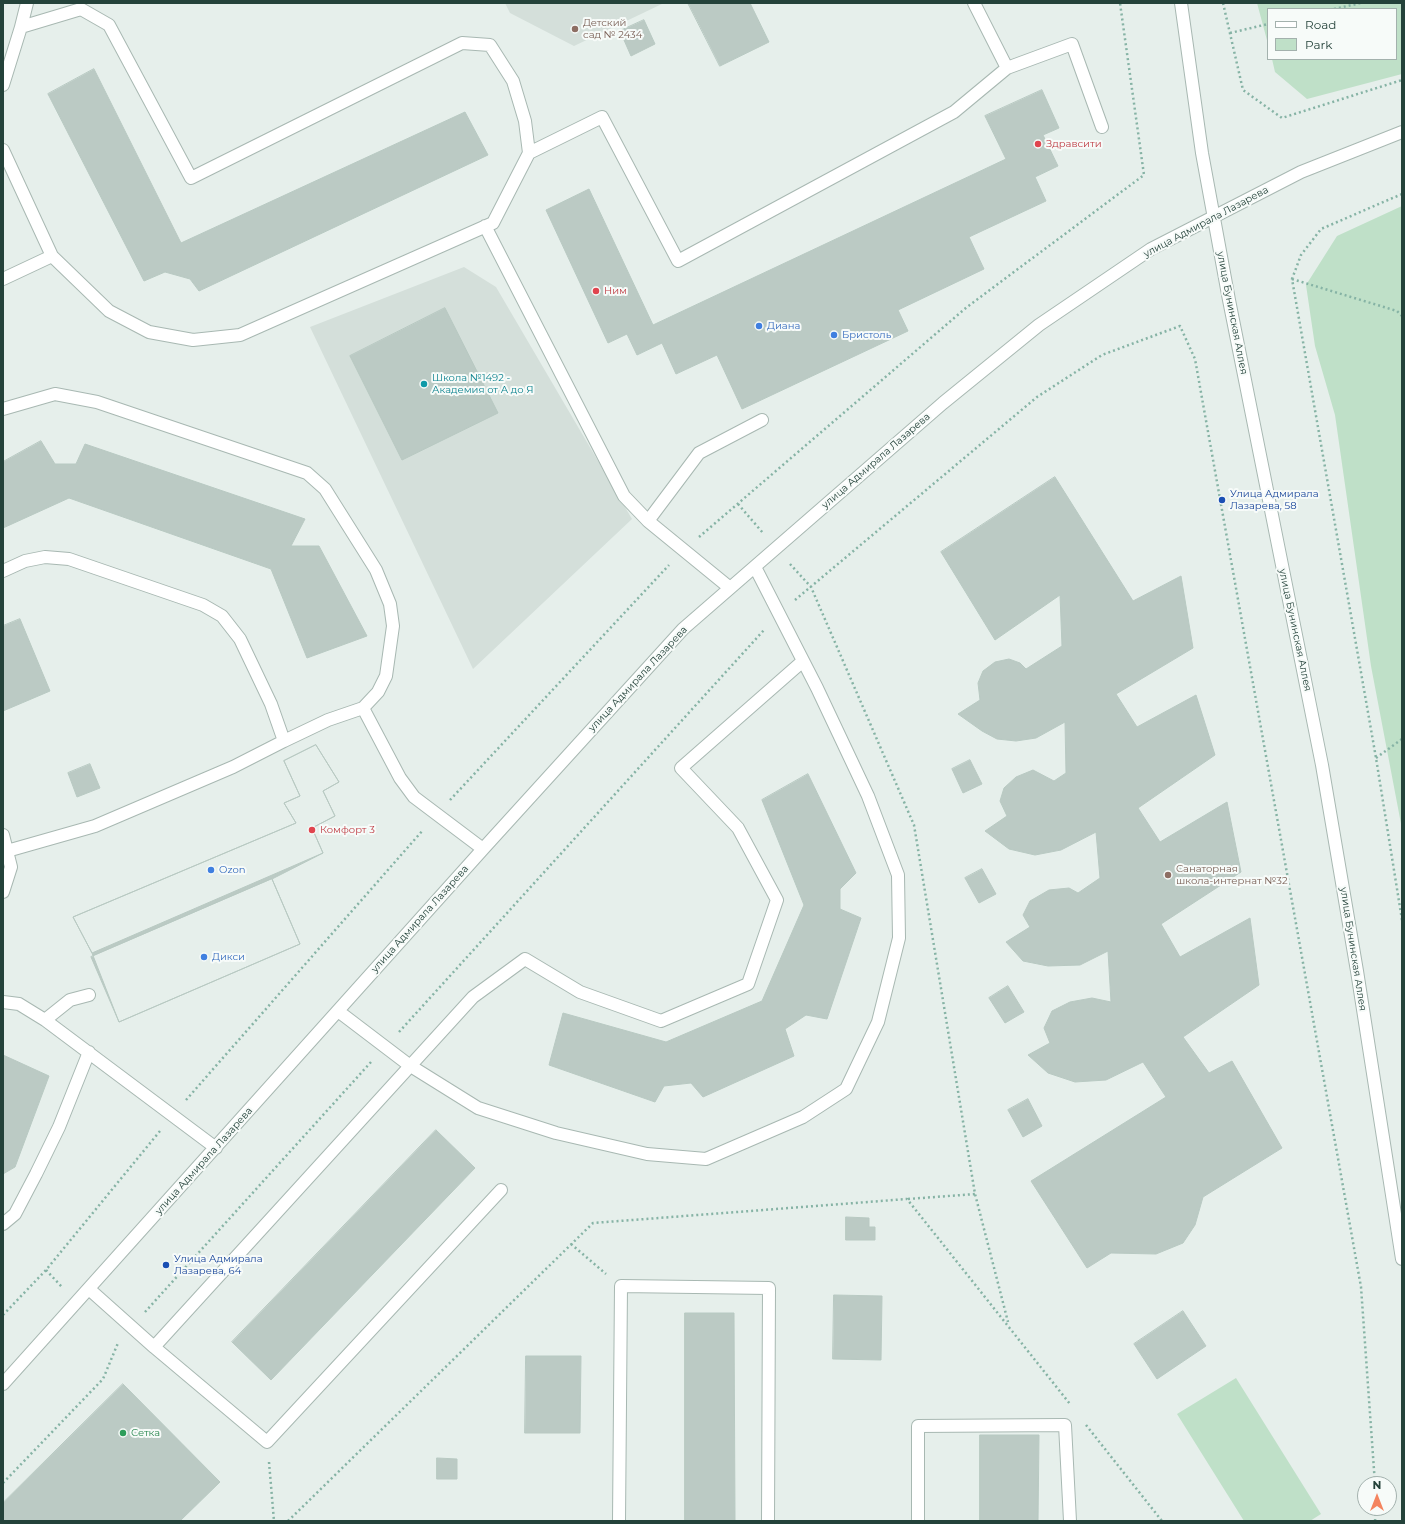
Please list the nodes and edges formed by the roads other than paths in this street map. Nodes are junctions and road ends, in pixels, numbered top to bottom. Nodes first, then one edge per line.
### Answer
1 (27, 3) edge
2 (974, 3) edge
3 (1181, 3) edge
4 (21, 27) junction
5 (1007, 68) junction
6 (3, 85) edge
7 (1102, 127) dead end
8 (1402, 132) edge
9 (3, 150) edge
10 (528, 153) junction
11 (1214, 217) junction
12 (485, 226) junction
13 (52, 256) junction
14 (3, 279) edge
15 (3, 409) edge
16 (762, 420) dead end
17 (648, 521) junction
18 (755, 567) junction
19 (3, 570) edge
20 (730, 588) junction
21 (803, 661) junction
22 (363, 708) junction
23 (284, 741) junction
24 (3, 835) edge
25 (483, 849) junction
26 (7, 851) junction
27 (3, 892) edge
28 (89, 995) dead end
29 (3, 1002) edge
30 (338, 1011) junction
31 (45, 1020) junction
32 (89, 1052) junction
33 (409, 1065) junction
34 (216, 1148) junction
35 (501, 1190) dead end
36 (3, 1224) edge
37 (1402, 1259) edge
38 (89, 1289) junction
39 (154, 1347) junction
40 (3, 1384) edge
41 (619, 1521) edge
42 (768, 1521) edge
43 (918, 1521) edge
44 (1070, 1521) edge

1 - 4 street
2 - 5 street
3 - 11 street, улица Бунинская Аллея
4 - 6 street
4 - 10 street
5 - 7 street
5 - 10 street
8 - 11 street, улица Адмирала Лазарева
9 - 13 street
10 - 12 street
11 - 18 street, улица Адмирала Лазарева
11 - 37 street, улица Бунинская Аллея
12 - 13 street
12 - 17 street
13 - 14 street
15 - 22 street
16 - 17 street
17 - 20 street
18 - 20 street, улица Адмирала Лазарева
18 - 21 street
19 - 23 street
20 - 25 street, улица Адмирала Лазарева
21 - 33 street
21 - 33 street
22 - 23 street
22 - 25 street
23 - 26 street
24 - 26 street
25 - 30 street, улица Адмирала Лазарева
26 - 27 street
28 - 31 street
29 - 31 street
30 - 33 street
30 - 34 street, улица Адмирала Лазарева
31 - 32 street
32 - 34 street
32 - 36 street
33 - 39 street
34 - 38 street, улица Адмирала Лазарева
35 - 39 street
38 - 39 street
38 - 40 street, улица Адмирала Лазарева
41 - 42 street
43 - 44 street

